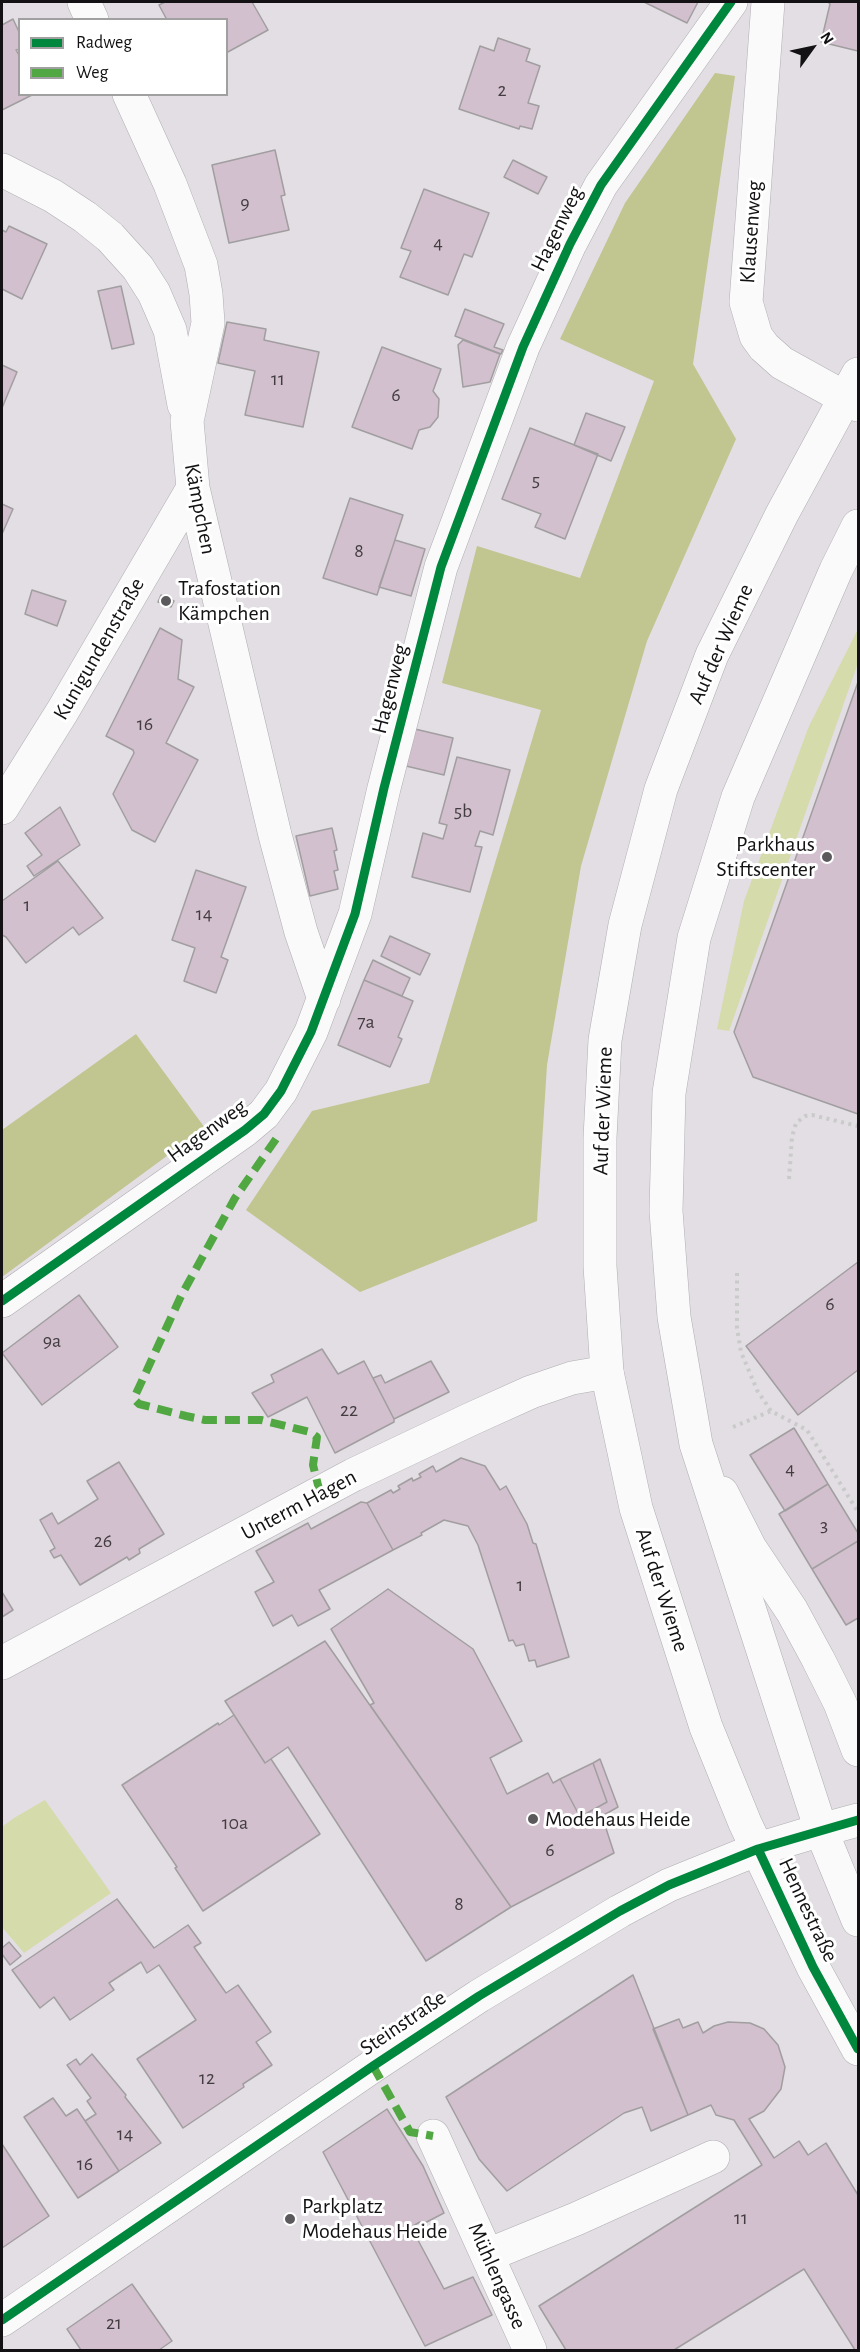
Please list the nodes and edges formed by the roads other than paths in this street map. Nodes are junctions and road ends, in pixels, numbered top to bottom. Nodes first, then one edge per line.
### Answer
1 (84, 2) edge
2 (731, 2) edge
3 (768, 2) edge
4 (92, 18) edge
5 (130, 96) edge
6 (2, 170) edge
7 (854, 392) edge
8 (187, 421) junction
9 (193, 488) junction
10 (858, 526) edge
11 (2, 807) edge
12 (324, 999) junction
13 (2, 1301) edge
14 (607, 1372) junction
15 (696, 1444) junction
16 (2, 1663) edge
17 (858, 1750) edge
18 (858, 1820) edge
19 (821, 1830) junction
20 (758, 1849) junction
21 (858, 1920) edge
22 (858, 2049) edge
23 (433, 2136) dead end
24 (713, 2157) dead end
25 (488, 2255) junction
26 (2, 2320) edge
27 (530, 2350) edge

1 - 4 street
2 - 12 street, Hagenweg
3 - 7 street, Klausenweg
5 - 8 street, Kämpchen
6 - 8 street
7 - 14 street, Auf der Wieme
8 - 9 street, Kämpchen
9 - 11 street, Kunigundenstraße
9 - 12 street, Kämpchen
10 - 15 street
12 - 13 street, Hagenweg
14 - 16 street, Unterm Hagen
14 - 20 street, Auf der Wieme
15 - 17 street
15 - 19 street
18 - 19 street, Steinstraße
19 - 20 street, Steinstraße
19 - 21 street, Hennestraße
20 - 22 street, Hennestraße
20 - 26 street, Steinstraße
23 - 25 street, Mühlengasse
24 - 25 street
25 - 27 street, Mühlengasse

